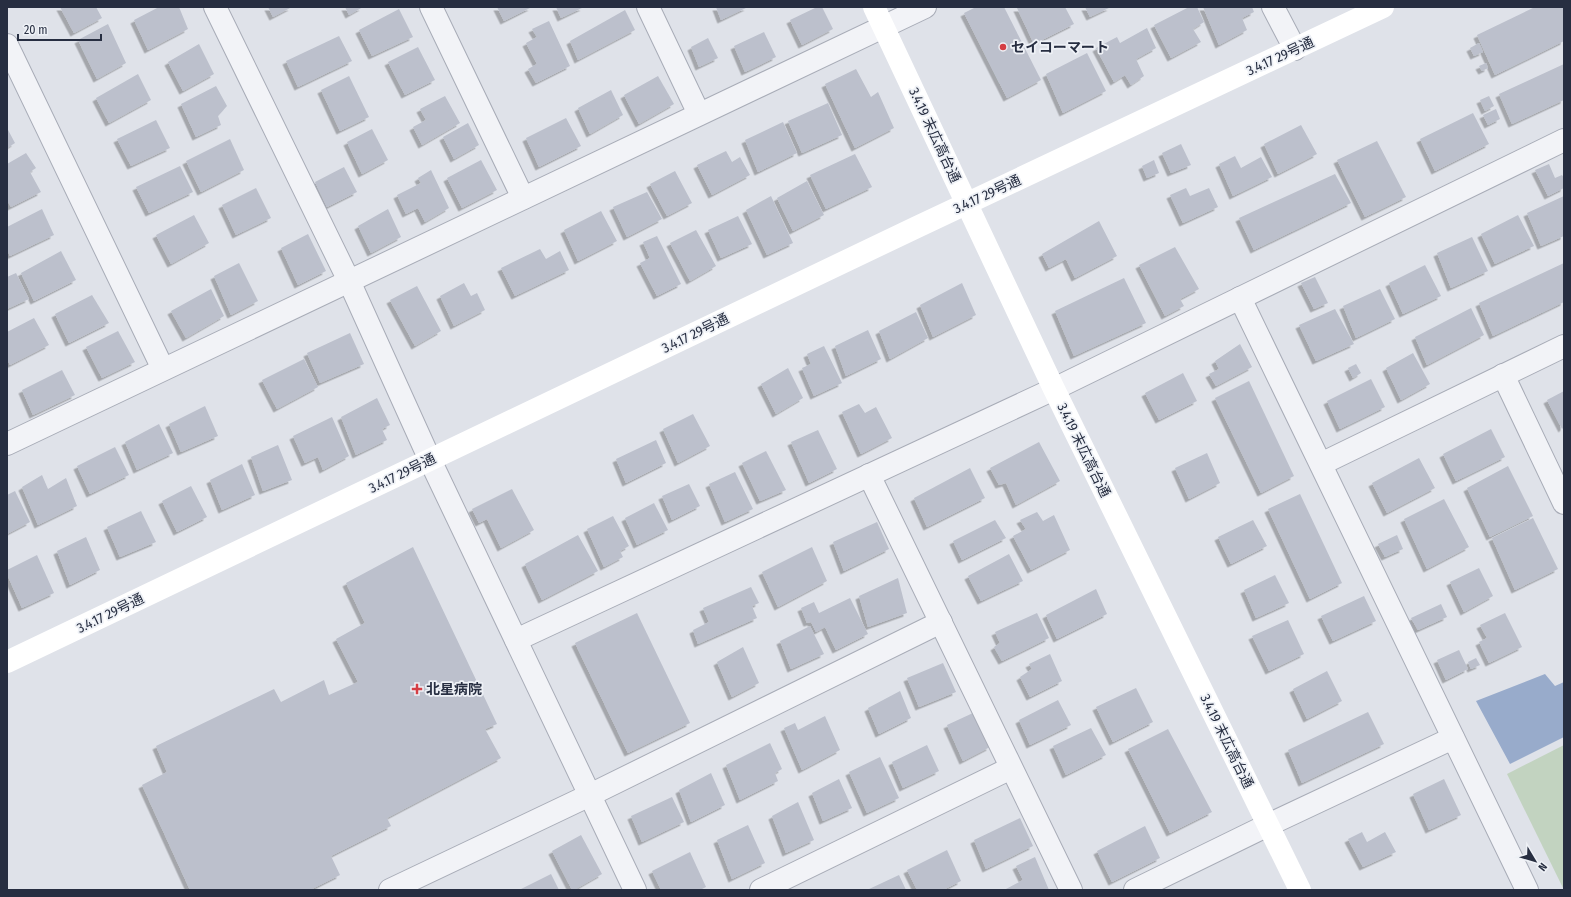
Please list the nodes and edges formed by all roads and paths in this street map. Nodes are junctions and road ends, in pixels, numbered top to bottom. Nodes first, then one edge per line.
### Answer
1 (215, 7) edge
2 (430, 7) edge
3 (648, 7) edge
4 (874, 7) edge
5 (925, 7) edge
6 (1273, 7) edge
7 (1383, 7) edge
8 (884, 26) junction
9 (7, 44) edge
10 (1295, 49) junction
11 (699, 114) junction
12 (1564, 140) edge
13 (523, 198) junction
14 (968, 203) junction
15 (349, 281) junction
16 (1240, 298) junction
17 (1564, 346) edge
18 (163, 369) junction
19 (1503, 375) junction
20 (1054, 389) junction
21 (7, 444) edge
22 (430, 460) junction
23 (1321, 464) junction
24 (869, 475) junction
25 (1564, 503) edge
26 (941, 622) junction
27 (516, 640) junction
28 (7, 662) edge
29 (1454, 738) junction
30 (1011, 768) junction
31 (590, 795) junction
32 (1268, 825) junction
33 (421, 883) edge
34 (390, 890) edge
35 (635, 890) edge
36 (761, 890) edge
37 (1071, 890) edge
38 (1135, 890) edge
39 (1300, 890) edge
40 (1527, 890) edge

1 - 15 street
2 - 13 street
3 - 11 street
4 - 8 street, 3.4.19 末広高台通
5 - 8 street
6 - 10 street
7 - 10 street, 3.4.17 29号通
8 - 11 street
8 - 14 street, 3.4.19 末広高台通
9 - 18 street
10 - 14 street, 3.4.17 29号通
11 - 13 street
12 - 16 street
13 - 15 street
14 - 20 street, 3.4.19 末広高台通
14 - 22 street, 3.4.17 29号通
15 - 18 street
15 - 22 street
16 - 20 street
16 - 23 street
17 - 19 street
18 - 21 street
19 - 23 street
19 - 25 street
20 - 24 street
20 - 32 street, 3.4.19 末広高台通
22 - 27 street
22 - 28 street, 3.4.17 29号通
23 - 29 street
24 - 26 street
24 - 27 street
26 - 30 street
26 - 31 street
27 - 31 street
29 - 32 street
29 - 40 street
30 - 36 street
30 - 37 street
31 - 33 street
31 - 35 street
32 - 38 street
32 - 39 street, 3.4.19 末広高台通
33 - 34 street

